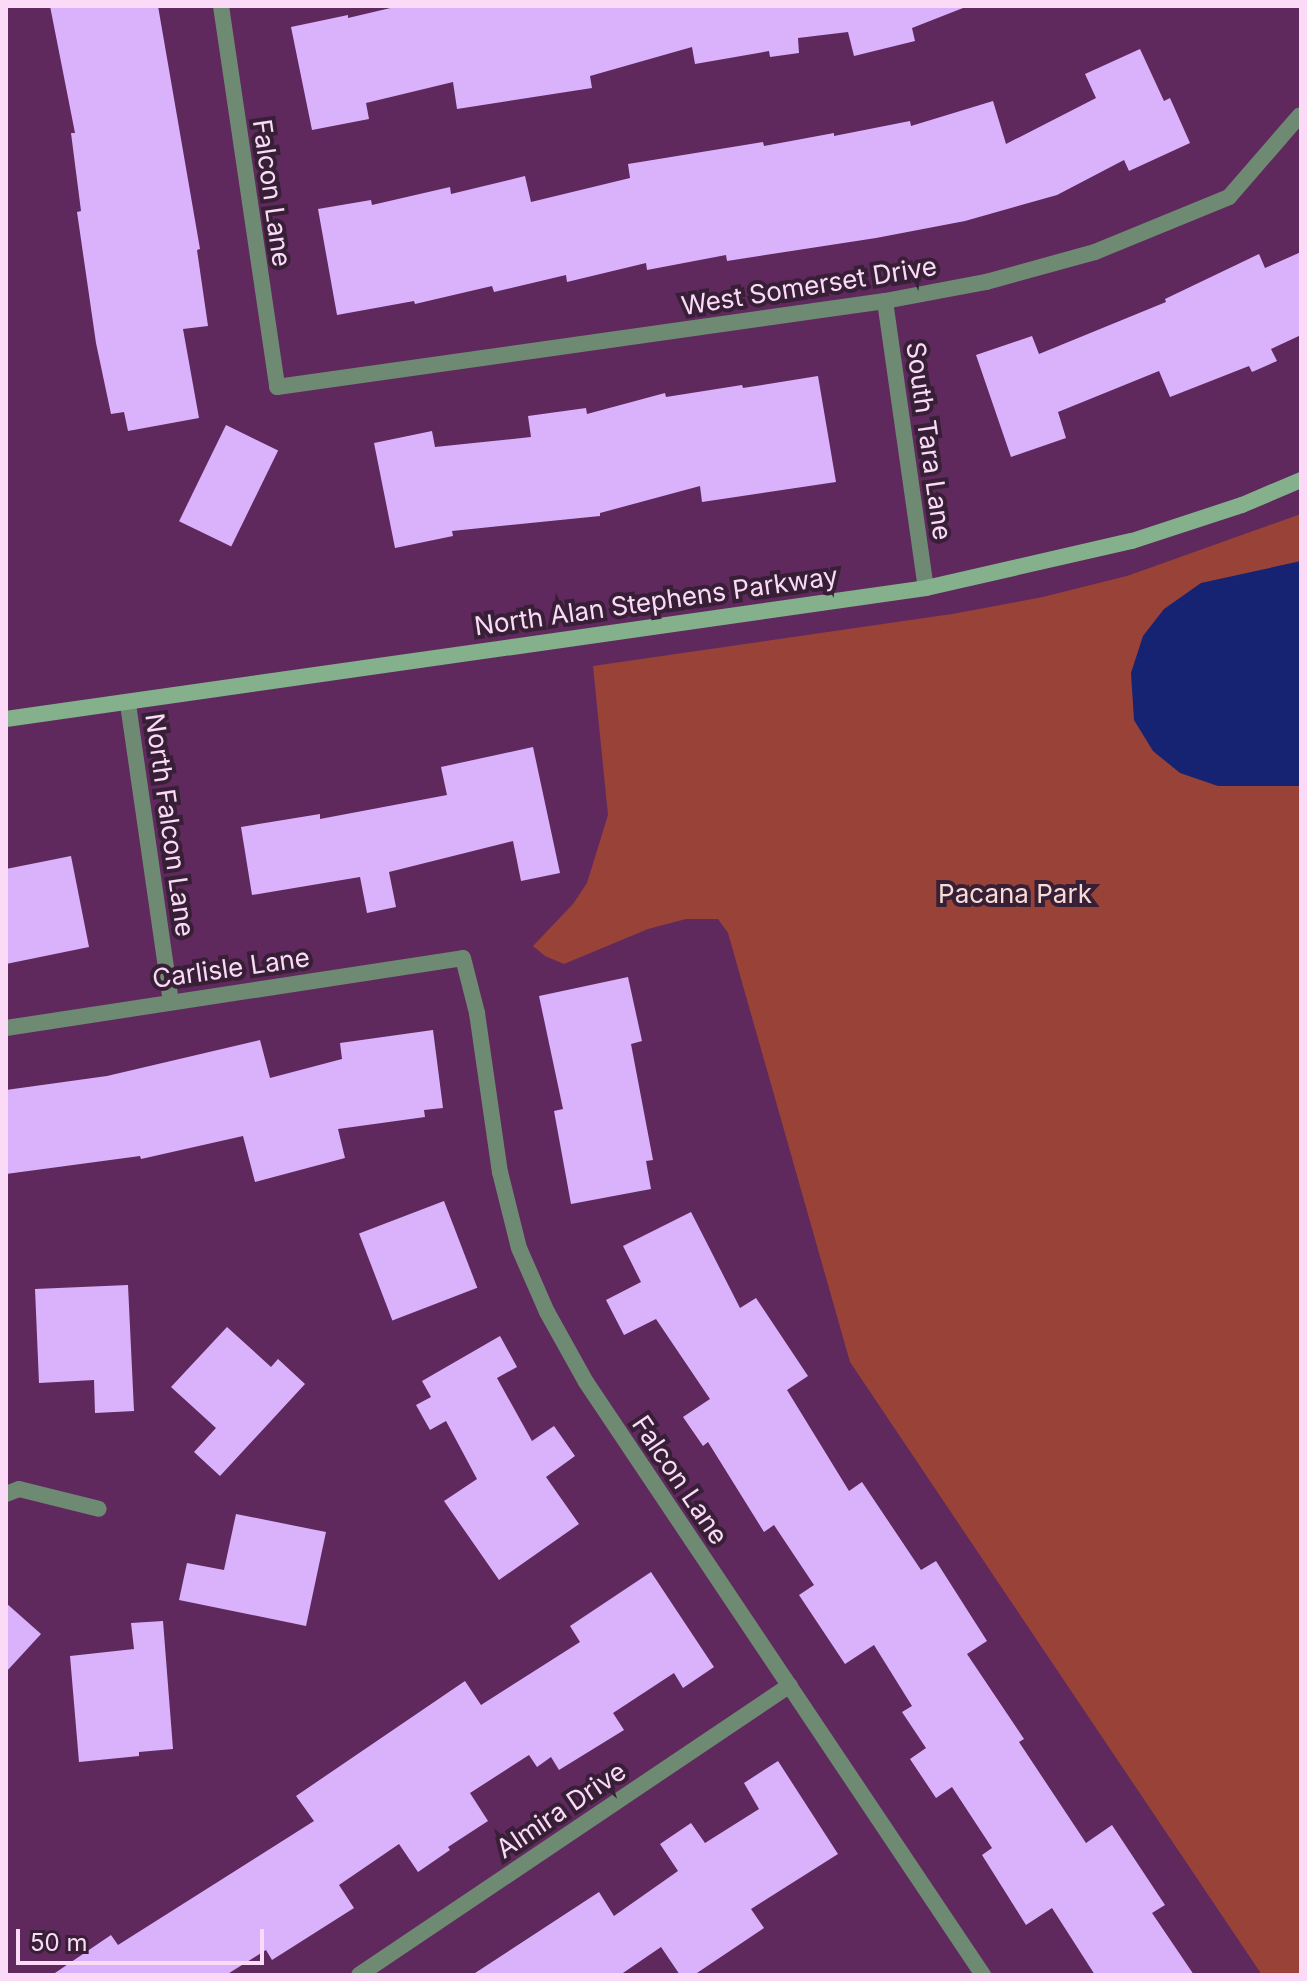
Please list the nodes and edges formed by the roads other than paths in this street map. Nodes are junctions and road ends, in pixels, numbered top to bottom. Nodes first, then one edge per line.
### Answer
1 (221, 6) edge
2 (1300, 115) edge
3 (885, 301) junction
4 (277, 387) joint
5 (1301, 480) edge
6 (926, 588) junction
7 (128, 704) junction
8 (6, 719) edge
9 (463, 958) joint
10 (171, 1001) junction
11 (6, 1028) edge
12 (6, 1494) edge
13 (99, 1509) dead end
14 (790, 1685) junction
15 (359, 1975) edge
16 (983, 1975) edge

1 - 4 street, Falcon Lane
2 - 3 street, West Somerset Drive
3 - 4 street, West Somerset Drive
3 - 6 street, South Tara Lane
5 - 6 street, North Alan Stephens Parkway
6 - 7 street, North Alan Stephens Parkway
7 - 8 street, North Alan Stephens Parkway
7 - 10 street, North Falcon Lane
9 - 10 street, Carlisle Lane
9 - 14 street, Falcon Lane
10 - 11 street, Carlisle Lane
12 - 13 street
14 - 15 street, Almira Drive
14 - 16 street, Falcon Lane

